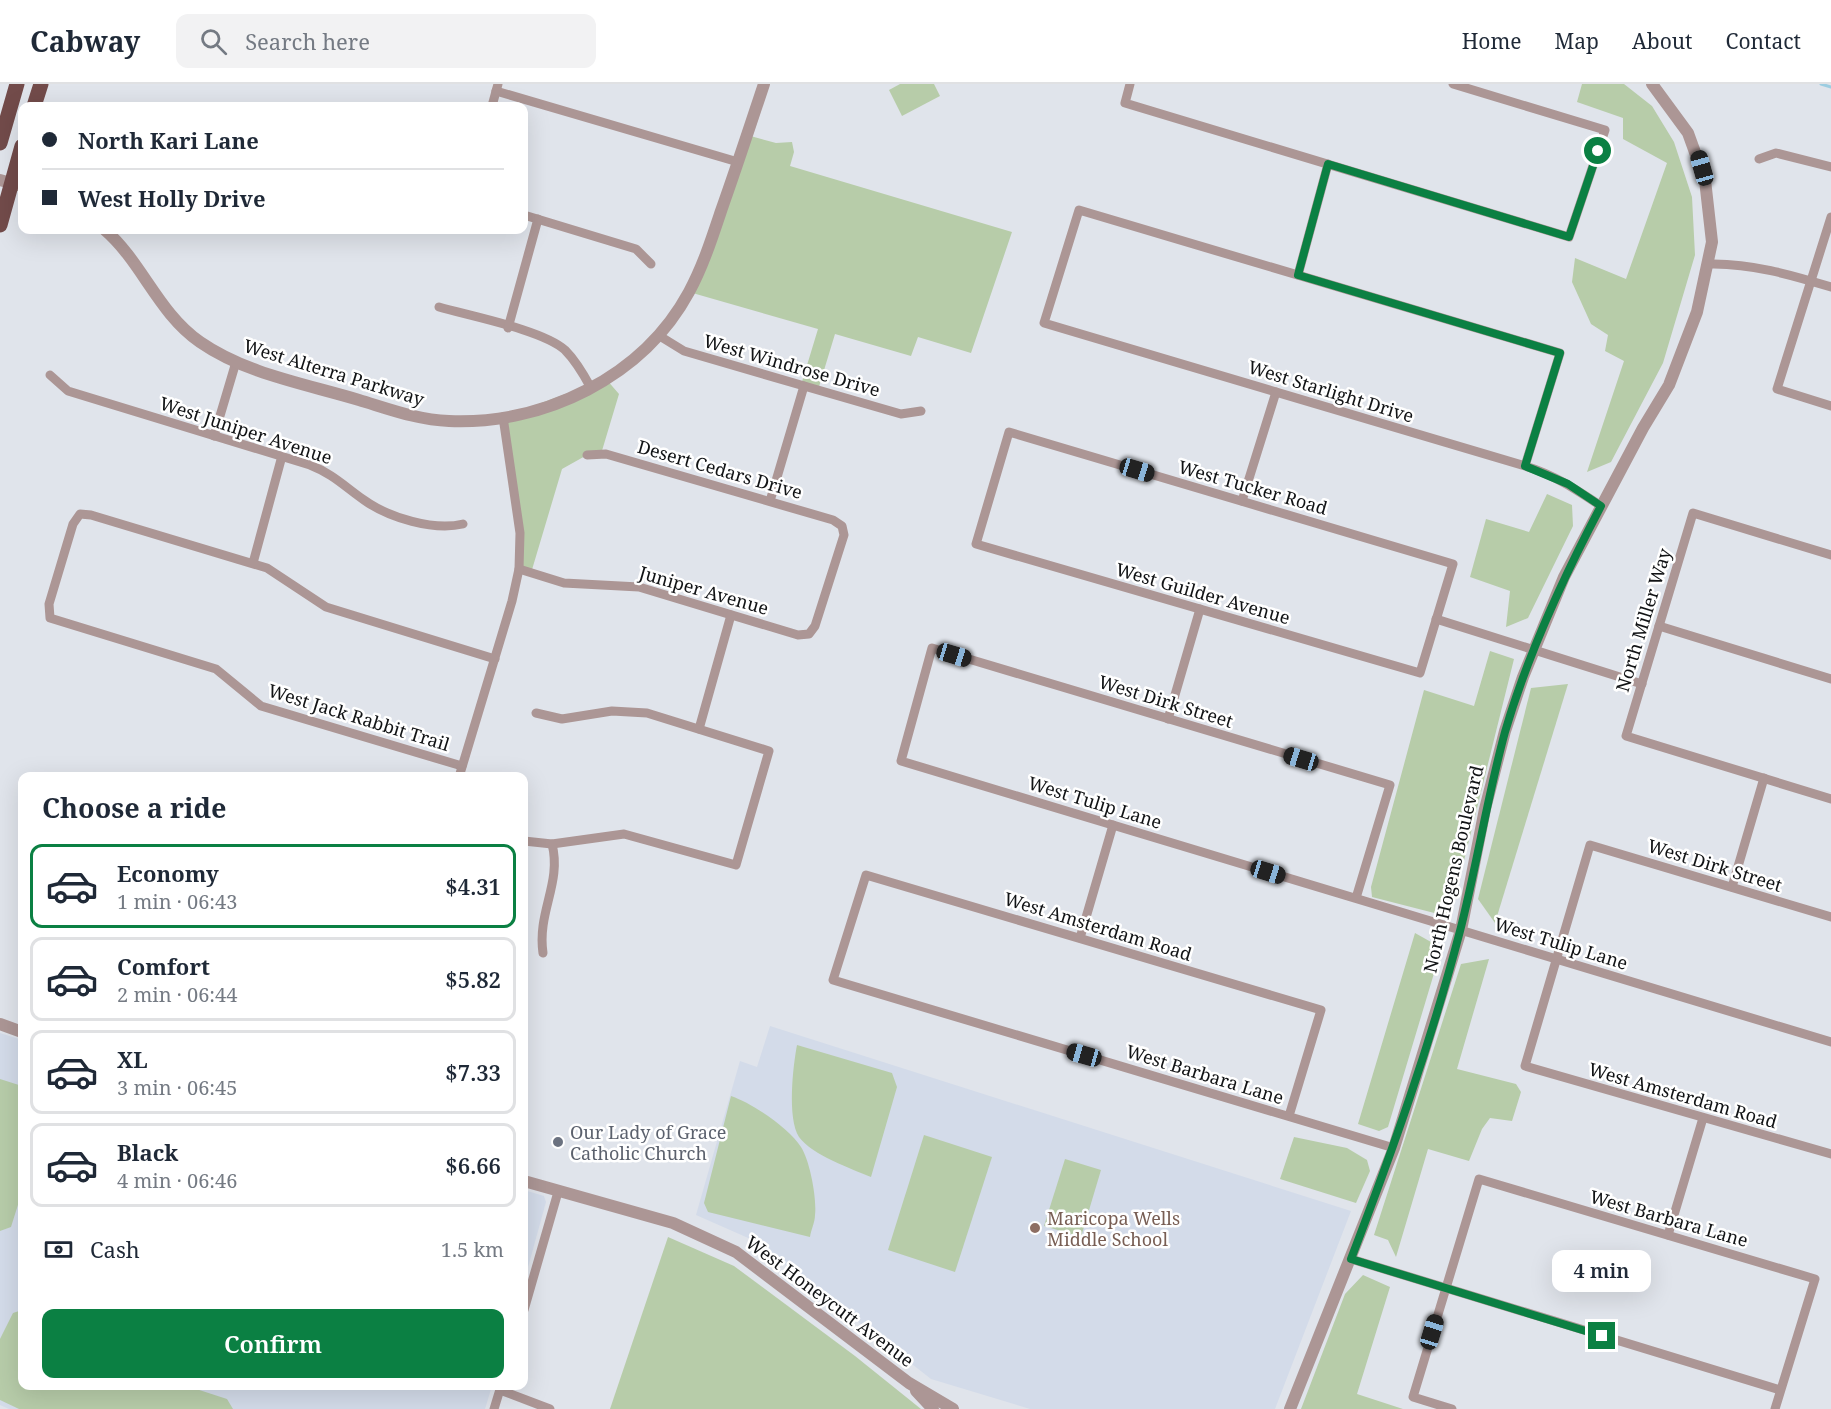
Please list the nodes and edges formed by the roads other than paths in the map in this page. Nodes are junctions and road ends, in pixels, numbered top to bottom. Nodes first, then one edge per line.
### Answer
1 (17, 84) edge
2 (41, 84) edge
3 (764, 84) edge
4 (1130, 84) edge
5 (1453, 84) edge
6 (1652, 84) edge
7 (497, 87) edge
8 (35, 102) edge
9 (493, 102) edge
10 (0, 143) edge
11 (1759, 159) dead end
12 (18, 161) edge
13 (738, 162) junction
14 (1328, 164) junction
15 (1831, 167) edge
16 (12, 183) edge
17 (528, 216) edge
18 (1831, 218) edge
19 (538, 219) junction
20 (0, 225) edge
21 (110, 234) edge
22 (651, 264) dead end
23 (1709, 264) junction
24 (1298, 275) junction
25 (1811, 281) junction
26 (1831, 287) edge
27 (439, 307) dead end
28 (508, 328) junction
29 (658, 335) junction
30 (236, 362) junction
31 (50, 375) dead end
32 (804, 386) junction
33 (591, 388) junction
34 (1276, 392) junction
35 (1831, 406) edge
36 (921, 411) dead end
37 (503, 417) junction
38 (214, 436) junction
39 (587, 455) dead end
40 (282, 456) junction
41 (1525, 466) junction
42 (770, 501) junction
43 (1242, 501) junction
44 (1601, 506) junction
45 (463, 524) dead end
46 (976, 544) joint
47 (1831, 555) edge
48 (252, 563) junction
49 (519, 569) junction
50 (1200, 609) junction
51 (731, 615) junction
52 (1436, 619) junction
53 (1659, 626) junction
54 (809, 634) joint
55 (1534, 650) junction
56 (495, 659) junction
57 (1831, 679) edge
58 (1642, 684) junction
59 (536, 713) dead end
60 (1168, 719) junction
61 (699, 729) junction
62 (901, 761) joint
63 (462, 766) junction
64 (460, 772) edge
65 (1764, 778) junction
66 (1831, 799) edge
67 (1113, 825) junction
68 (528, 841) edge
69 (552, 844) junction
70 (1732, 887) junction
71 (1356, 898) junction
72 (1831, 917) edge
73 (1461, 930) junction
74 (1080, 938) junction
75 (543, 952) dead end
76 (1557, 959) junction
77 (833, 980) joint
78 (0, 1024) edge
79 (18, 1031) edge
80 (1831, 1042) edge
81 (1289, 1116) junction
82 (1703, 1118) junction
83 (1394, 1148) junction
84 (1831, 1155) edge
85 (528, 1182) edge
86 (558, 1192) junction
87 (1668, 1235) junction
88 (1351, 1259) junction
89 (1446, 1288) junction
90 (528, 1296) edge
91 (909, 1383) junction
92 (499, 1390) edge
93 (505, 1390) edge
94 (1780, 1390) junction
95 (494, 1409) edge
96 (550, 1409) edge
97 (933, 1409) edge
98 (952, 1409) edge
99 (1290, 1409) edge
100 (1452, 1409) edge
101 (1775, 1409) edge

1 - 10 highway
2 - 8 highway
3 - 13 street, West Alterra Parkway
4 - 14 street
5 - 14 street
6 - 23 street, North Hogens Boulevard
7 - 9 street
7 - 13 street
11 - 15 street
12 - 16 highway
13 - 29 street, West Alterra Parkway
14 - 24 street
16 - 20 highway
17 - 19 street
18 - 25 street
19 - 22 street
19 - 28 street
21 - 30 street, West Alterra Parkway
23 - 25 street
23 - 44 street, North Hogens Boulevard
24 - 34 street, West Starlight Drive
24 - 41 street
25 - 26 street
25 - 35 street
27 - 28 street
28 - 33 street
29 - 32 street, West Windrose Drive
29 - 33 street, West Alterra Parkway
30 - 37 street, West Alterra Parkway
30 - 38 street
31 - 38 street, West Juniper Avenue
32 - 36 street, West Windrose Drive
32 - 42 street
33 - 37 street, West Alterra Parkway
34 - 41 street, West Starlight Drive
34 - 43 street
37 - 49 street
38 - 40 street, West Juniper Avenue
39 - 42 street, Desert Cedars Drive
40 - 45 street, West Juniper Avenue
40 - 48 street
41 - 44 street, West Starlight Drive
42 - 54 street, Desert Cedars Drive
43 - 46 street, West Tucker Road
43 - 52 street, West Tucker Road
44 - 55 street, North Hogens Boulevard
46 - 50 street, West Guilder Avenue
47 - 53 street, North Miller Way
48 - 56 street
48 - 63 street, West Jack Rabbit Trail
49 - 51 street, Juniper Avenue
49 - 56 street
50 - 52 street, West Guilder Avenue
50 - 60 street
51 - 54 street, Juniper Avenue
51 - 61 street
52 - 55 street
53 - 57 street
53 - 58 street, North Miller Way
55 - 58 street
55 - 73 street, North Hogens Boulevard
56 - 63 street
58 - 65 street, North Miller Way
59 - 61 street
60 - 62 street, West Dirk Street
60 - 71 street, West Dirk Street
61 - 69 street
62 - 67 street, West Tulip Lane
63 - 64 street
65 - 66 street
65 - 70 street
67 - 71 street, West Tulip Lane
67 - 74 street
68 - 69 street
69 - 75 street
70 - 72 street, West Dirk Street
70 - 76 street, West Dirk Street
71 - 73 street, West Tulip Lane
73 - 76 street, West Tulip Lane
73 - 83 street, North Hogens Boulevard
74 - 77 street, West Amsterdam Road
74 - 81 street, West Amsterdam Road
76 - 80 street, West Tulip Lane
76 - 82 street, West Amsterdam Road
77 - 81 street, West Barbara Lane
78 - 79 street
81 - 83 street, West Barbara Lane
82 - 84 street, West Amsterdam Road
82 - 87 street
83 - 88 street, North Hogens Boulevard
85 - 86 street, West Honeycutt Avenue
86 - 90 street
86 - 91 street, West Honeycutt Avenue
87 - 89 street, West Barbara Lane
87 - 94 street, West Barbara Lane
88 - 89 street
88 - 99 street, North Hogens Boulevard
89 - 94 street
89 - 100 street
91 - 97 street, West Honeycutt Avenue
91 - 98 street, West Honeycutt Avenue
92 - 95 street
93 - 96 street
94 - 101 street

